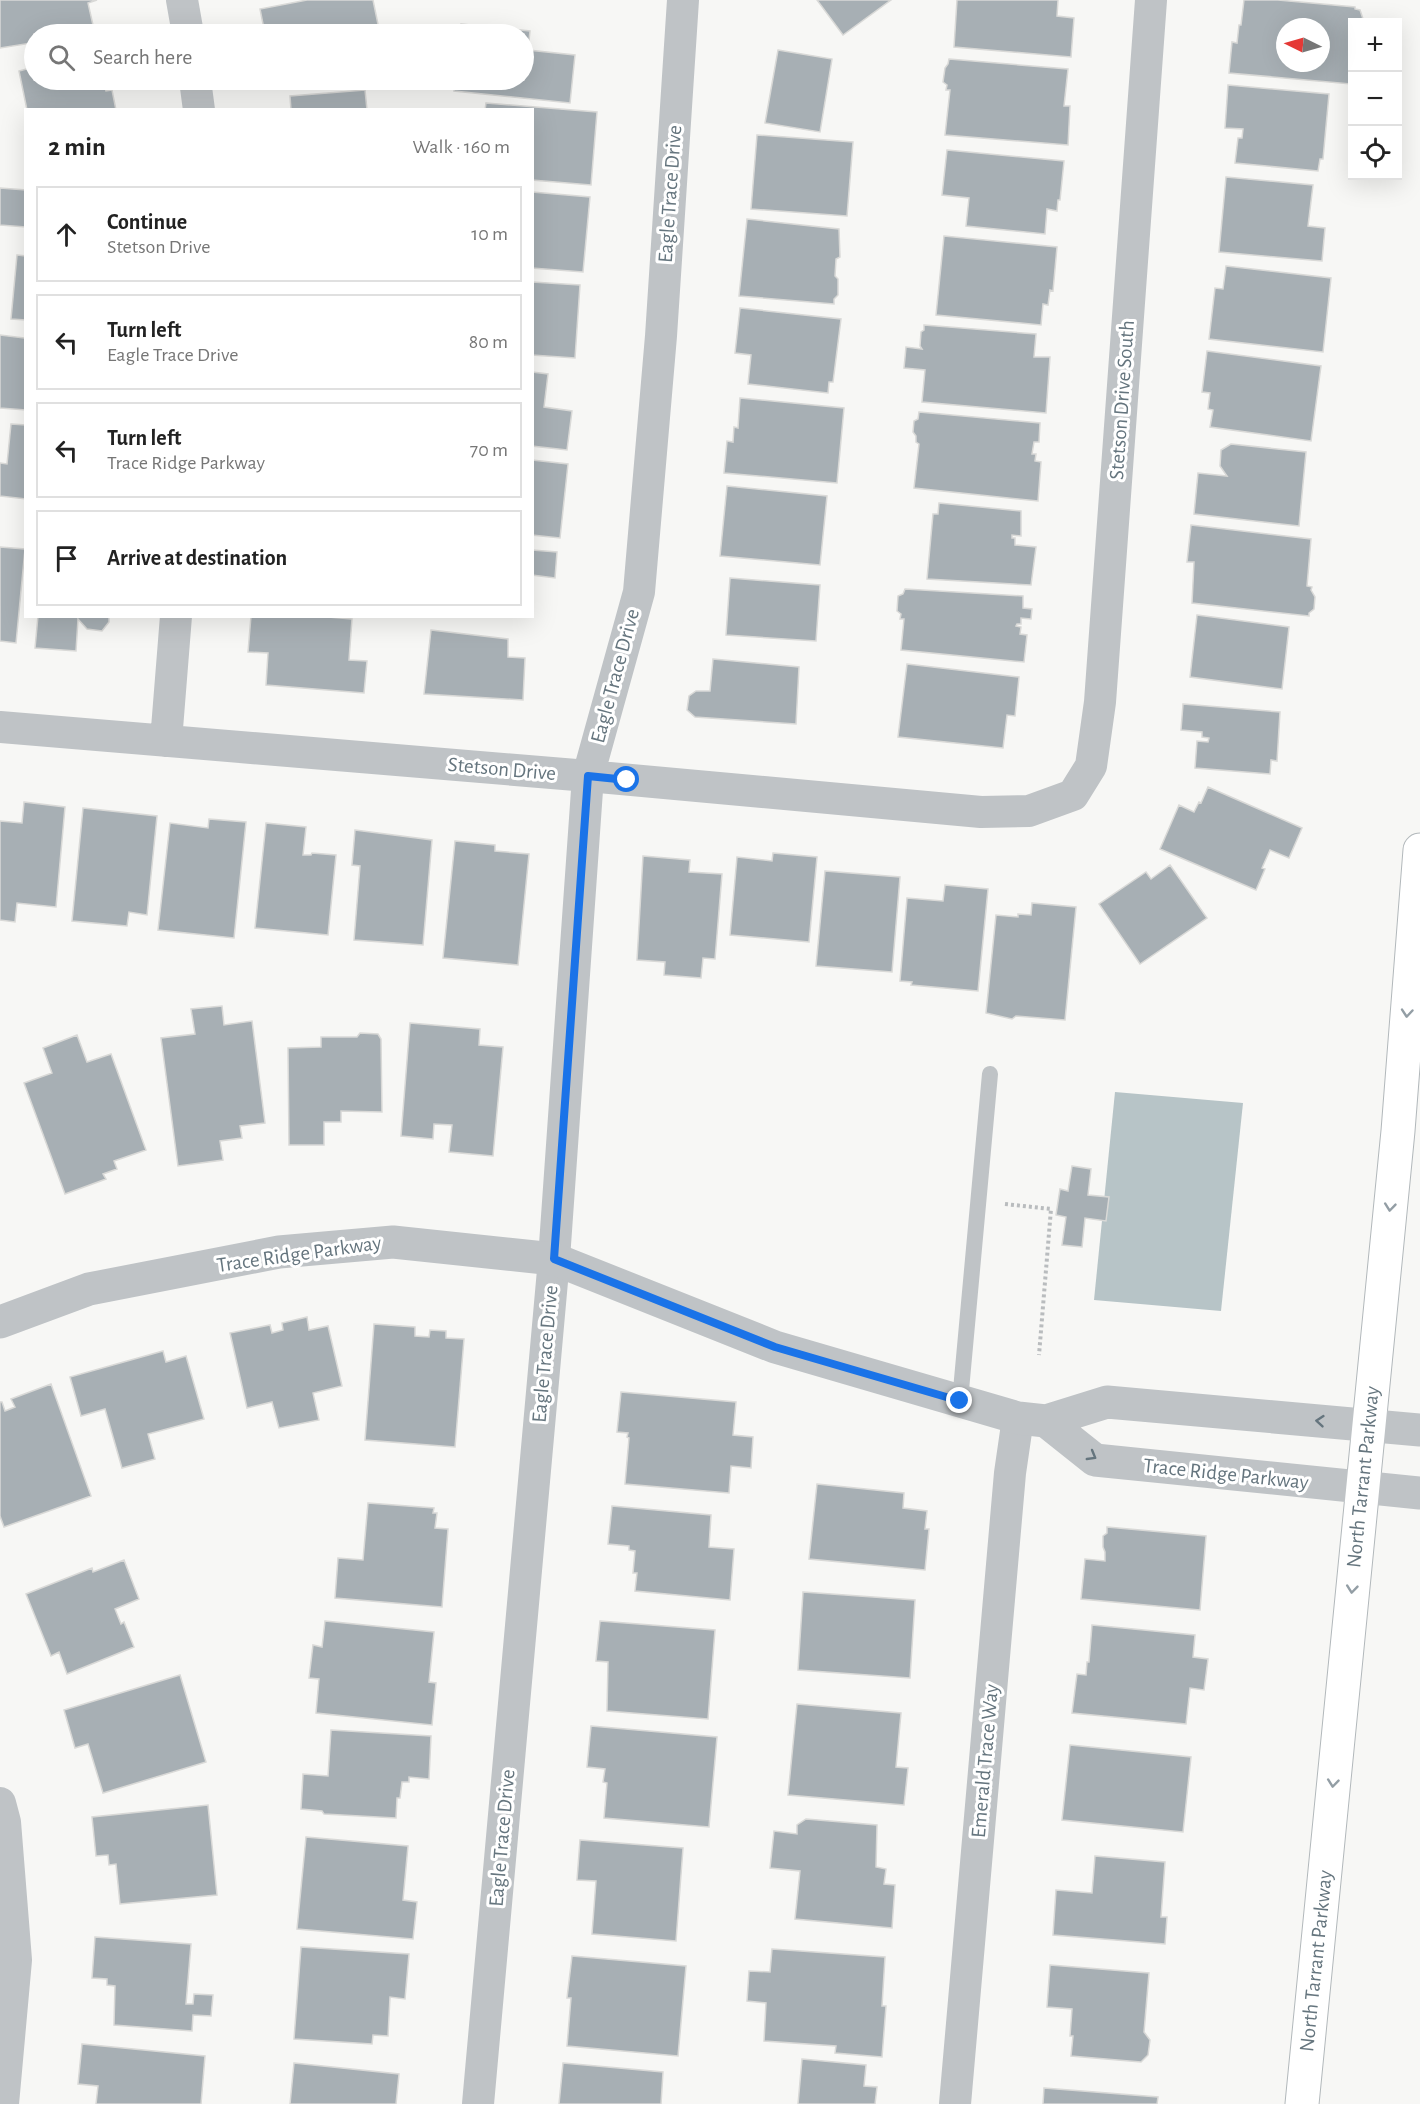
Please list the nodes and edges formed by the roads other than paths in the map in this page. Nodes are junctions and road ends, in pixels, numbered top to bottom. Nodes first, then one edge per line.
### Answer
1 (182, 0) edge
2 (683, 0) edge
3 (1151, 0) edge
4 (186, 24) edge
5 (197, 90) edge
6 (200, 108) edge
7 (176, 618) edge
8 (0, 727) edge
9 (166, 741) junction
10 (588, 776) junction
11 (1073, 795) joint
12 (1420, 850) edge
13 (990, 1074) dead end
14 (554, 1259) junction
15 (0, 1322) edge
16 (960, 1401) junction
17 (1032, 1420) junction
18 (1368, 1425) junction
19 (1420, 1430) edge
20 (1362, 1488) junction
21 (1420, 1493) edge
22 (0, 1803) edge
23 (8, 1958) edge
24 (3, 2104) edge
25 (478, 2104) edge
26 (955, 2104) edge
27 (1302, 2104) edge

1 - 4 street
2 - 10 street, Eagle Trace Drive
3 - 11 street, Stetson Drive South
5 - 6 street
7 - 9 street
8 - 9 street, Stetson Drive
9 - 10 street, Stetson Drive
10 - 11 street, Stetson Drive
10 - 14 street, Eagle Trace Drive
12 -> 18 main road, North Tarrant Parkway
13 - 16 lane
14 - 15 street, Trace Ridge Parkway
14 - 16 street, Trace Ridge Parkway
14 - 25 street, Eagle Trace Drive
16 - 17 street, Trace Ridge Parkway
18 -> 17 street
17 -> 20 street, Trace Ridge Parkway
17 - 26 street, Emerald Trace Way
18 - 19 street
18 - 20 main road, North Tarrant Parkway
20 - 21 street, Trace Ridge Parkway
20 -> 27 main road, North Tarrant Parkway
22 - 23 street
23 - 24 street

